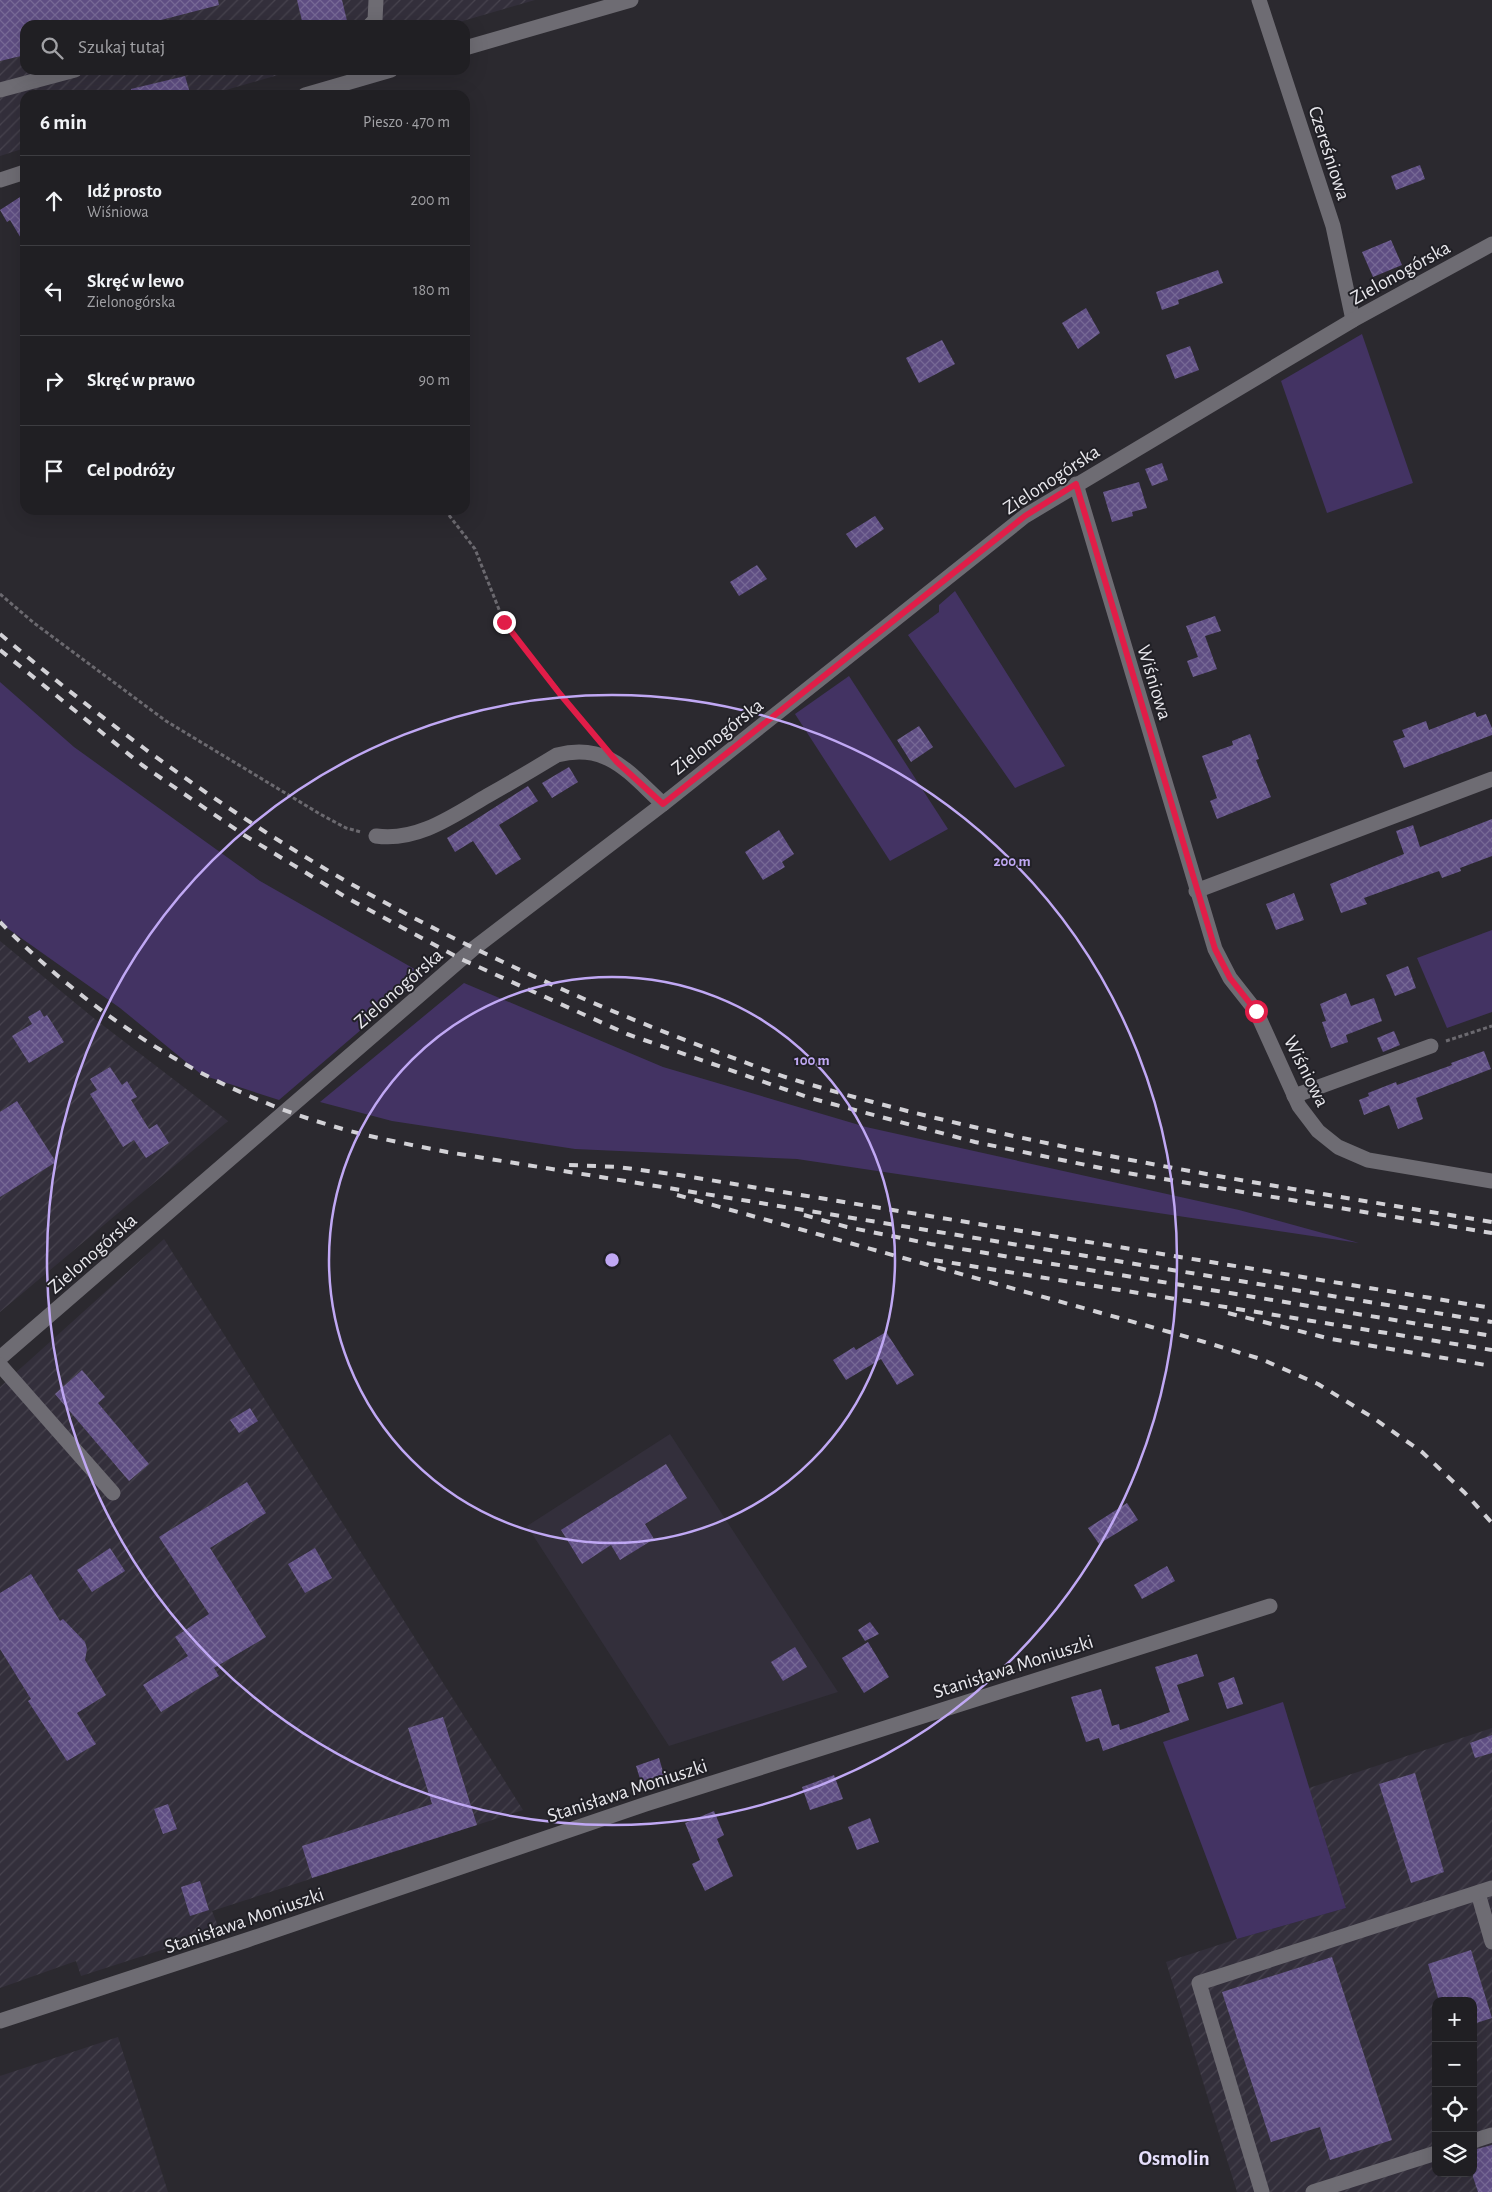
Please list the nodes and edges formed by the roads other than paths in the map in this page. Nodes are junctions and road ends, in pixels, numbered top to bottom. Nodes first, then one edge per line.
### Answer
1 (376, 0) edge
2 (632, 0) edge
3 (1260, 0) edge
4 (375, 20) edge
5 (470, 47) edge
6 (56, 75) edge
7 (374, 75) edge
8 (0, 90) edge
9 (322, 90) edge
10 (20, 174) edge
11 (0, 180) edge
12 (1492, 244) edge
13 (1353, 320) junction
14 (1076, 484) junction
15 (1492, 780) edge
16 (663, 804) junction
17 (376, 836) road end
18 (1196, 891) junction
19 (1431, 1046) road end
20 (1294, 1096) junction
21 (1492, 1181) edge
22 (0, 1358) edge
23 (0, 1364) edge
24 (113, 1493) dead end
25 (1270, 1606) dead end
26 (1485, 1891) edge
27 (1492, 1942) edge
28 (0, 2021) edge
29 (1492, 2135) edge
30 (1477, 2140) edge
31 (1432, 2154) edge
32 (1262, 2192) edge
33 (1313, 2192) edge

1 - 4 street
2 - 5 street
3 - 13 street, Czereśniowa
6 - 8 street
7 - 9 street
10 - 11 street
12 - 13 street, Zielonogórska
13 - 14 street, Zielonogórska
14 - 16 street, Zielonogórska
14 - 18 street, Wiśniowa
15 - 18 street
16 - 17 street
16 - 22 street, Zielonogórska
18 - 20 street, Wiśniowa
19 - 20 street
20 - 21 street, Wiśniowa
23 - 24 street
25 - 28 street, Stanisława Moniuszki
26 - 27 street
26 - 32 street
29 - 30 street
31 - 33 street

